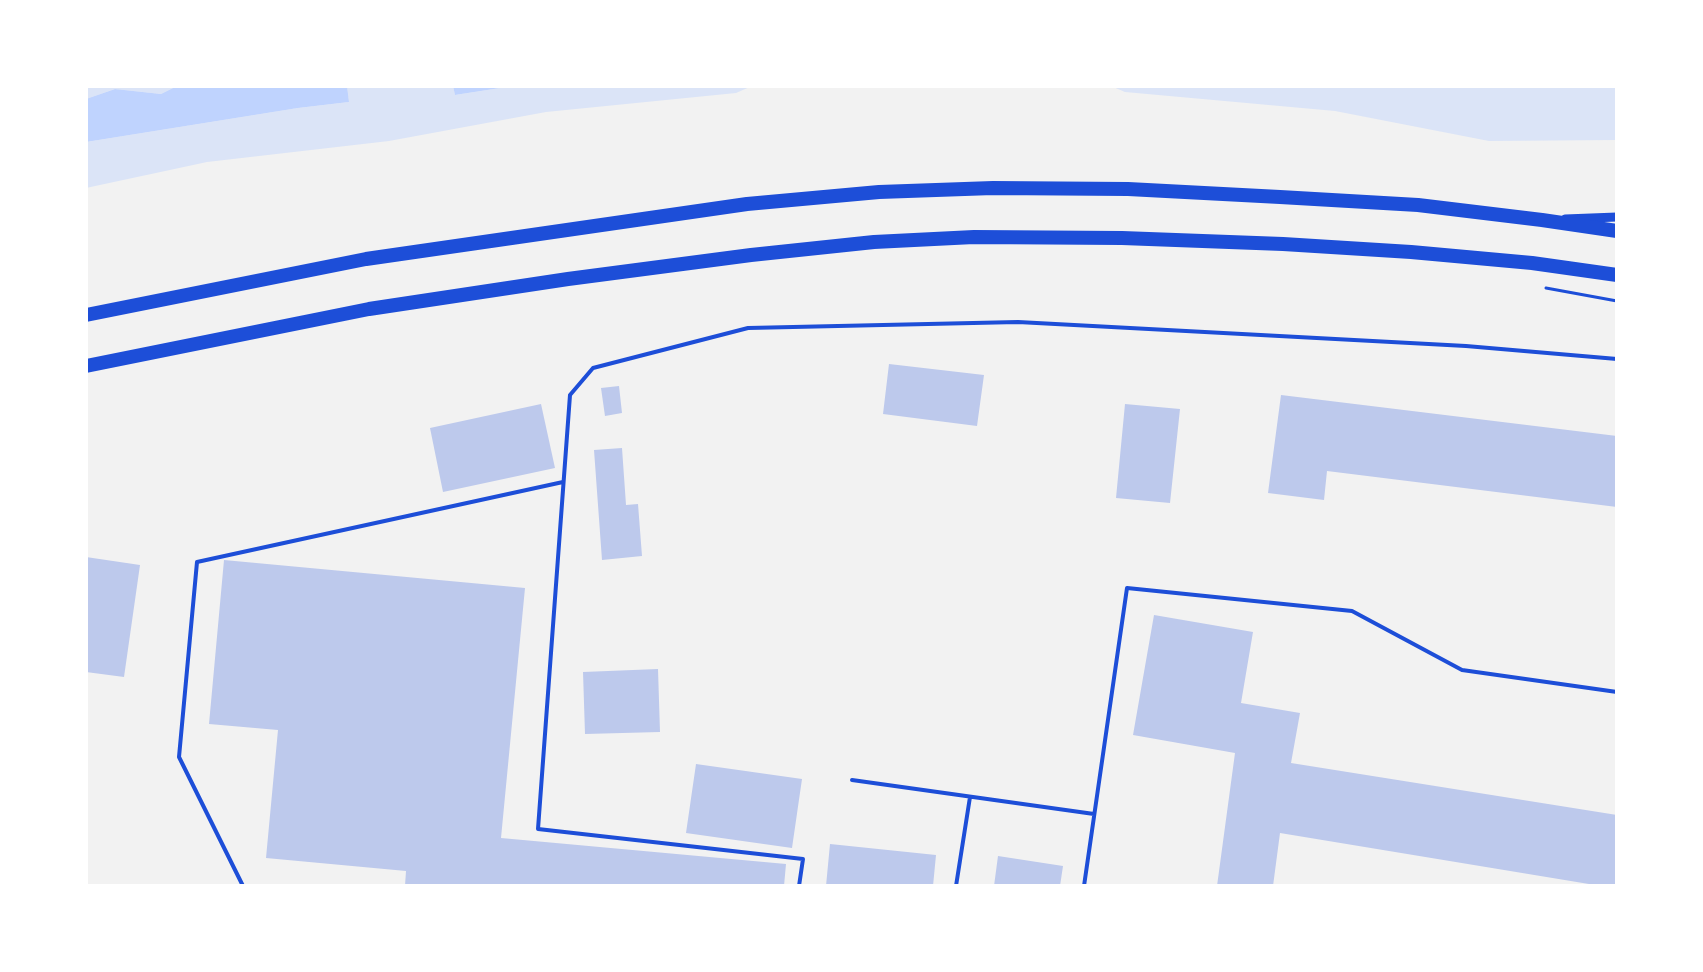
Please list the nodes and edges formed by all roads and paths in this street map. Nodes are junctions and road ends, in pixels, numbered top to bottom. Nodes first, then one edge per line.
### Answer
1 (1617, 216) edge
2 (1542, 220) junction
3 (1617, 231) edge
4 (1617, 275) edge
5 (1543, 287) dead end
6 (1617, 302) edge
7 (86, 316) edge
8 (1617, 359) edge
9 (86, 366) edge
10 (564, 482) junction
11 (1617, 692) edge
12 (852, 780) dead end
13 (970, 797) junction
14 (1094, 814) junction
15 (243, 886) edge
16 (799, 886) edge
17 (956, 886) edge
18 (1084, 886) edge

1 - 2 street
2 - 3 highway
2 - 7 highway
4 - 9 highway
5 - 6 path
8 - 10 lane
10 - 15 lane
10 - 16 lane
11 - 14 lane
12 - 13 lane
13 - 14 lane
13 - 17 lane
14 - 18 lane

